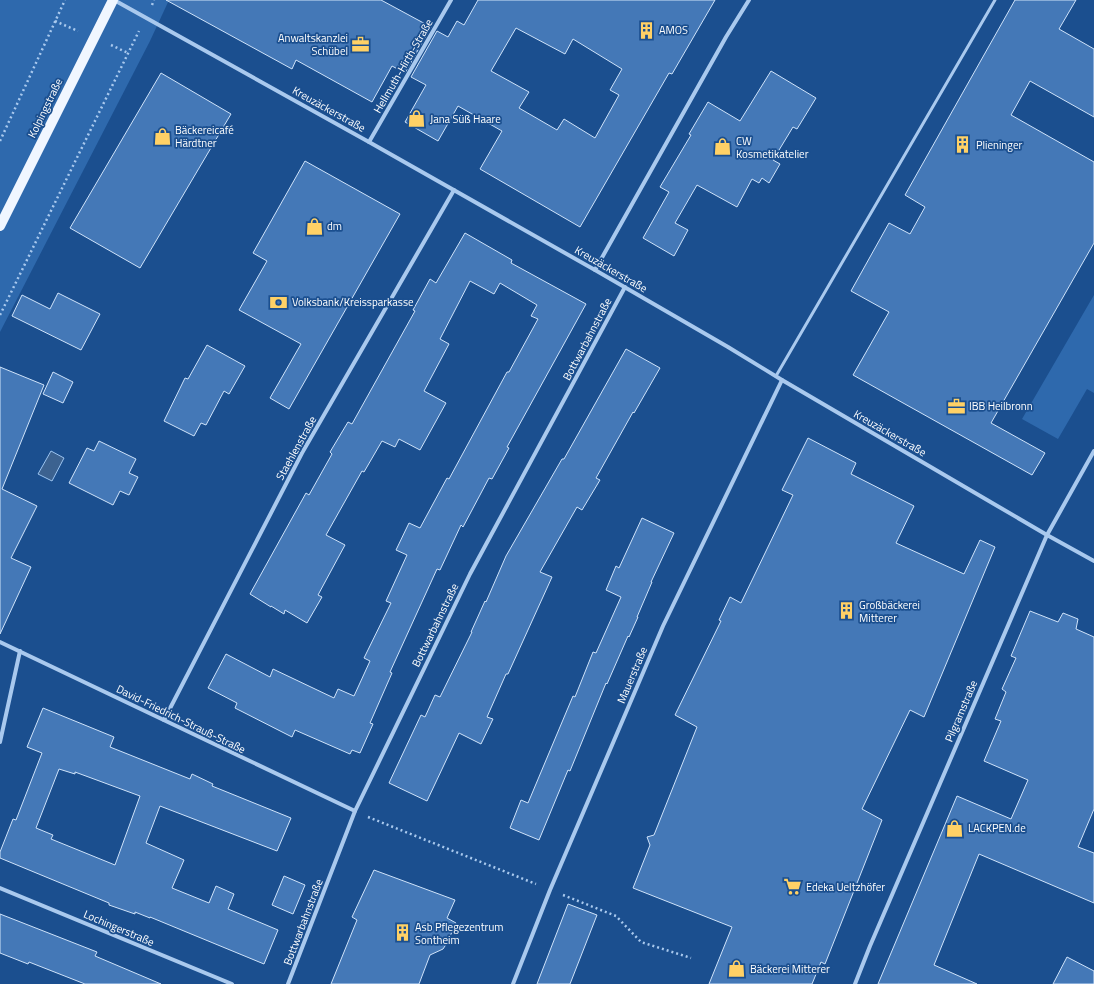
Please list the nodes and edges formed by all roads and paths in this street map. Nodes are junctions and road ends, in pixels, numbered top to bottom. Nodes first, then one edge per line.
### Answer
1 (65, 0) edge
2 (113, 0) edge
3 (154, 0) edge
4 (451, 0) edge
5 (749, 0) edge
6 (995, 0) edge
7 (145, 18) junction
8 (0, 141) edge
9 (369, 142) junction
10 (454, 190) junction
11 (0, 226) edge
12 (595, 270) junction
13 (625, 287) junction
14 (0, 315) edge
15 (776, 376) junction
16 (782, 380) junction
17 (1094, 451) edge
18 (1047, 535) junction
19 (1094, 561) edge
20 (0, 642) edge
21 (20, 651) junction
22 (164, 720) junction
23 (0, 742) edge
24 (355, 811) junction
25 (0, 888) edge
26 (550, 890) junction
27 (691, 958) dead end
28 (232, 984) edge
29 (288, 984) edge
30 (513, 984) edge
31 (855, 984) edge

1 - 8 path
2 - 7 street, Kreuzäckerstraße
2 - 11 main road, Kolpingstraße
3 - 7 path
4 - 9 street, Hellmuth-Hirth-Straße
5 - 12 street
6 - 15 lane
7 - 9 street, Kreuzäckerstraße
7 - 14 path
9 - 10 street, Kreuzäckerstraße
10 - 12 street, Kreuzäckerstraße
10 - 22 street, Staehlenstraße
12 - 13 street, Kreuzäckerstraße
13 - 15 street, Kreuzäckerstraße
13 - 24 street, Bottwarbahnstraße
15 - 16 street, Kreuzäckerstraße
16 - 18 street, Kreuzäckerstraße
16 - 26 street, Mauerstraße
17 - 18 street, Pilgramstraße
18 - 19 street, Kreuzäckerstraße
18 - 31 street, Pilgramstraße
20 - 21 street, David-Friedrich-Strauß-Straße
21 - 22 street, David-Friedrich-Strauß-Straße
21 - 23 street
22 - 24 street, David-Friedrich-Strauß-Straße
24 - 26 path
24 - 29 street, Bottwarbahnstraße
25 - 28 street, Lochingerstraße
26 - 27 path
26 - 30 street, Mauerstraße

